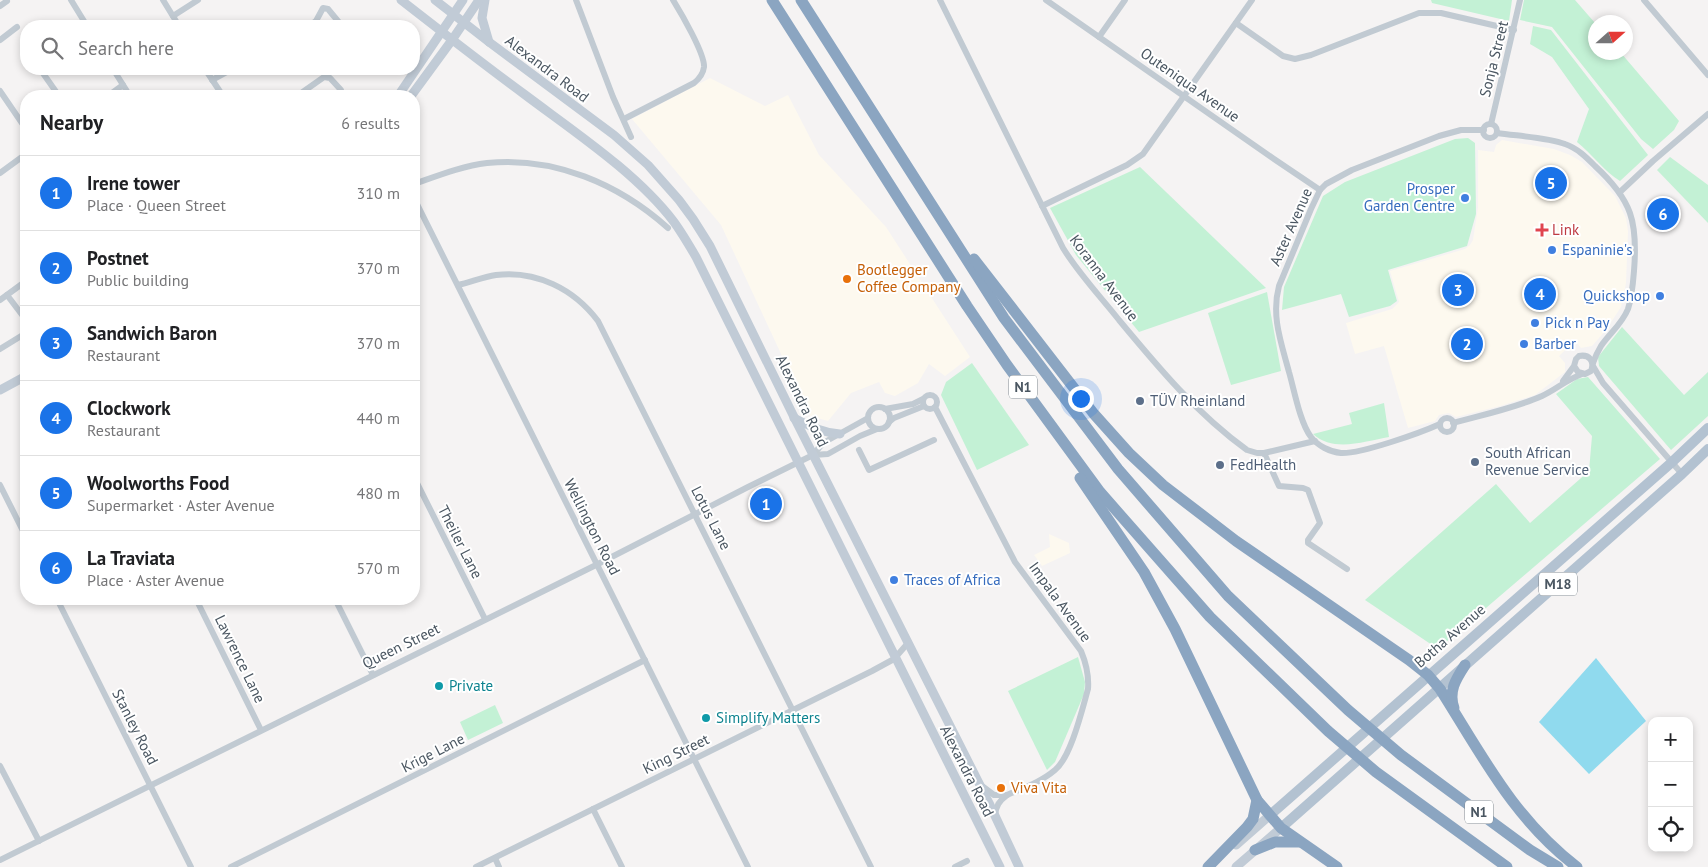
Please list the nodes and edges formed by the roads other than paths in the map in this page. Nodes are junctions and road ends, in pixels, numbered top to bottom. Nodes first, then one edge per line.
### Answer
1 (71, 0) edge
2 (163, 0) edge
3 (198, 0) edge
4 (401, 0) edge
5 (435, 0) edge
6 (463, 0) edge
7 (479, 0) edge
8 (486, 0) edge
9 (576, 0) edge
10 (673, 0) edge
11 (772, 0) edge
12 (801, 0) edge
13 (940, 0) edge
14 (1046, 0) edge
15 (1125, 0) edge
16 (1252, 0) edge
17 (1520, 0) edge
18 (1644, 0) edge
19 (7, 1) dead end
20 (0, 6) edge
21 (454, 14) junction
22 (173, 16) junction
23 (83, 20) edge
24 (175, 20) edge
25 (317, 20) edge
26 (337, 20) edge
27 (464, 23) junction
28 (1236, 23) junction
29 (17, 27) dead end
30 (1514, 30) junction
31 (441, 31) junction
32 (1099, 37) junction
33 (0, 40) edge
34 (452, 40) junction
35 (489, 42) junction
36 (420, 63) edge
37 (1708, 74) edge
38 (44, 75) edge
39 (117, 75) edge
40 (209, 75) edge
41 (221, 75) edge
42 (412, 75) edge
43 (212, 80) junction
44 (123, 85) junction
45 (55, 90) edge
46 (116, 90) edge
47 (126, 90) edge
48 (218, 90) edge
49 (306, 90) edge
50 (341, 90) edge
51 (402, 90) edge
52 (415, 90) edge
53 (0, 91) edge
54 (1184, 96) junction
55 (1708, 114) edge
56 (624, 119) junction
57 (20, 120) edge
58 (1491, 124) junction
59 (1484, 130) junction
60 (1497, 132) junction
61 (631, 137) dead end
62 (20, 158) edge
63 (0, 173) edge
64 (420, 182) edge
65 (1320, 190) junction
66 (1620, 192) junction
67 (926, 196) junction
68 (1042, 206) junction
69 (420, 210) edge
70 (668, 228) dead end
71 (458, 285) junction
72 (20, 286) edge
73 (8, 295) junction
74 (0, 300) edge
75 (20, 312) edge
76 (20, 337) edge
77 (1602, 345) junction
78 (0, 349) edge
79 (1584, 355) junction
80 (1593, 364) junction
81 (1007, 365) junction
82 (1574, 366) junction
83 (1585, 374) junction
84 (20, 379) edge
85 (1563, 382) junction
86 (1603, 383) junction
87 (0, 390) edge
88 (923, 403) junction
89 (935, 407) junction
90 (885, 409) junction
91 (794, 417) junction
92 (868, 418) junction
93 (888, 423) junction
94 (1453, 423) junction
95 (1441, 427) junction
96 (1708, 428) edge
97 (877, 429) junction
98 (840, 434) junction
99 (934, 440) dead end
100 (1315, 441) junction
101 (1708, 449) edge
102 (859, 450) dead end
103 (1264, 453) junction
104 (813, 455) junction
105 (799, 462) junction
106 (1671, 464) junction
107 (1682, 474) junction
108 (0, 485) edge
109 (420, 489) edge
110 (695, 514) junction
111 (20, 525) edge
112 (596, 565) junction
113 (1347, 569) dead end
114 (60, 605) edge
115 (199, 605) edge
116 (338, 605) edge
117 (485, 619) junction
118 (908, 643) junction
119 (894, 659) junction
120 (645, 660) junction
121 (1465, 665) junction
122 (373, 674) junction
123 (1428, 675) junction
124 (1440, 689) junction
125 (793, 710) junction
126 (1458, 717) junction
127 (261, 730) junction
128 (695, 760) junction
129 (0, 766) edge
130 (978, 782) junction
131 (150, 785) junction
132 (1007, 795) junction
133 (1257, 800) junction
134 (593, 809) junction
135 (1269, 816) junction
136 (995, 817) junction
137 (1281, 828) junction
138 (39, 841) junction
139 (1299, 842) junction
140 (1255, 850) junction
141 (495, 858) junction
142 (0, 860) edge
143 (967, 861) dead end
144 (191, 867) edge
145 (232, 867) edge
146 (476, 867) edge
147 (499, 867) edge
148 (622, 867) edge
149 (748, 867) edge
150 (871, 867) edge
151 (955, 867) edge
152 (1000, 867) edge
153 (1019, 867) edge
154 (1210, 867) edge
155 (1236, 867) edge
156 (1336, 867) edge
157 (1507, 867) edge
158 (1558, 867) edge
159 (1577, 867) edge

1 - 23 street
2 - 22 street
3 - 22 street
4 - 31 main road, Alexandra Road
5 - 21 main road, Alexandra Road
6 - 21 main road
7 - 27 main road
8 - 35 main road
9 - 56 street, Alexandra Road
10 - 56 street
11 - 81 highway, N1
12 - 67 highway, N1
13 - 68 street, Koranna Avenue
14 - 32 street, Outeniqua Avenue
15 - 32 street
16 - 28 street
17 - 30 street, Sonja Street
18 - 37 street
19 - 20 street
21 - 27 main road, Alexandra Road
21 - 31 main road
22 - 24 street
25 - 26 street
27 - 34 main road
27 - 35 main road, Alexandra Road
28 - 30 street
28 - 54 street
29 - 33 street
30 - 58 street, Sonja Street
31 - 34 main road, Alexandra Road
31 - 36 main road
32 - 54 street, Outeniqua Avenue
34 - 52 main road
34 - 105 main road, Alexandra Road
35 - 91 main road, Alexandra Road
38 - 45 street
39 - 44 street
40 - 43 street
41 - 43 street
42 - 51 main road
43 - 48 street
44 - 46 street
44 - 47 street
49 - 50 street
53 - 57 street
54 - 65 street, Outeniqua Avenue
54 - 68 street
55 - 66 street
56 - 61 street, Alexandra Road
58 - 59 street
58 - 60 street
59 - 60 street
59 - 65 street, Aster Avenue
60 - 66 street
62 - 63 street
64 - 70 street
65 - 100 street, Aster Avenue
66 - 77 street
67 - 123 highway
67 - 158 highway, N1
68 - 103 street, Koranna Avenue
69 - 71 street, Wellington Road
71 - 110 street, Lotus Lane
71 - 112 street, Wellington Road
72 - 73 street
73 - 74 street
73 - 75 street
76 - 78 street
77 - 79 street
77 - 80 street
79 - 80 street
79 - 82 street
80 - 83 street
80 - 86 street
81 - 133 highway
81 - 157 highway, N1
82 - 83 street
82 - 85 street
83 - 85 street
83 - 86 street
84 - 87 main road
85 - 94 street
86 - 106 street
88 - 89 street
88 - 89 street
88 - 90 street
88 - 93 street
89 - 132 street, Impala Avenue
90 - 92 street
90 - 93 street
91 - 98 main road
91 - 104 main road, Alexandra Road
92 - 97 street
92 - 98 street
93 - 97 street
94 - 95 street
94 - 95 street
95 - 100 street
96 - 106 main road, Botha Avenue / M18
97 - 104 street
98 - 104 street
99 - 102 street
100 - 103 street
101 - 107 main road, M18
103 - 113 street
104 - 105 street, Queen Street
104 - 118 main road, Alexandra Road
105 - 110 street, Queen Street
105 - 119 main road, Alexandra Road
106 - 107 street
106 - 123 main road, Botha Avenue / M18
107 - 121 main road, M18
108 - 111 street
109 - 117 street, Theiler Lane
110 - 112 street, Queen Street
110 - 125 street, Lotus Lane
112 - 117 street, Queen Street
112 - 120 street, Wellington Road
114 - 131 street, Stanley Road
115 - 127 street, Lawrence Lane
116 - 122 street
117 - 122 street, Queen Street
118 - 119 street, King Street
118 - 130 main road, Alexandra Road
119 - 125 street, King Street
119 - 152 main road, Alexandra Road
120 - 128 street, Wellington Road
120 - 145 street, Krige Lane
121 - 124 main road, M18
121 - 126 highway
122 - 127 street, Queen Street
123 - 124 highway
123 - 135 main road, Botha Avenue / M18
124 - 126 highway
124 - 137 main road, M18
125 - 128 street, King Street
125 - 150 street, Lotus Lane
126 - 159 highway
127 - 131 street, Queen Street
128 - 134 street, King Street
128 - 149 street, Wellington Road
129 - 138 street
130 - 132 street
130 - 136 main road, Alexandra Road
131 - 138 street, Queen Street
131 - 144 street, Stanley Road
132 - 136 street
133 - 135 highway
133 - 154 highway
134 - 141 street, King Street
134 - 148 street
135 - 137 highway
135 - 154 main road, Botha Avenue / M18
136 - 153 main road, Alexandra Road
137 - 139 highway
137 - 140 main road, M18
138 - 142 street, Queen Street
139 - 140 highway
139 - 156 highway
140 - 155 main road, M18
141 - 146 street, King Street
141 - 147 street
143 - 151 street

